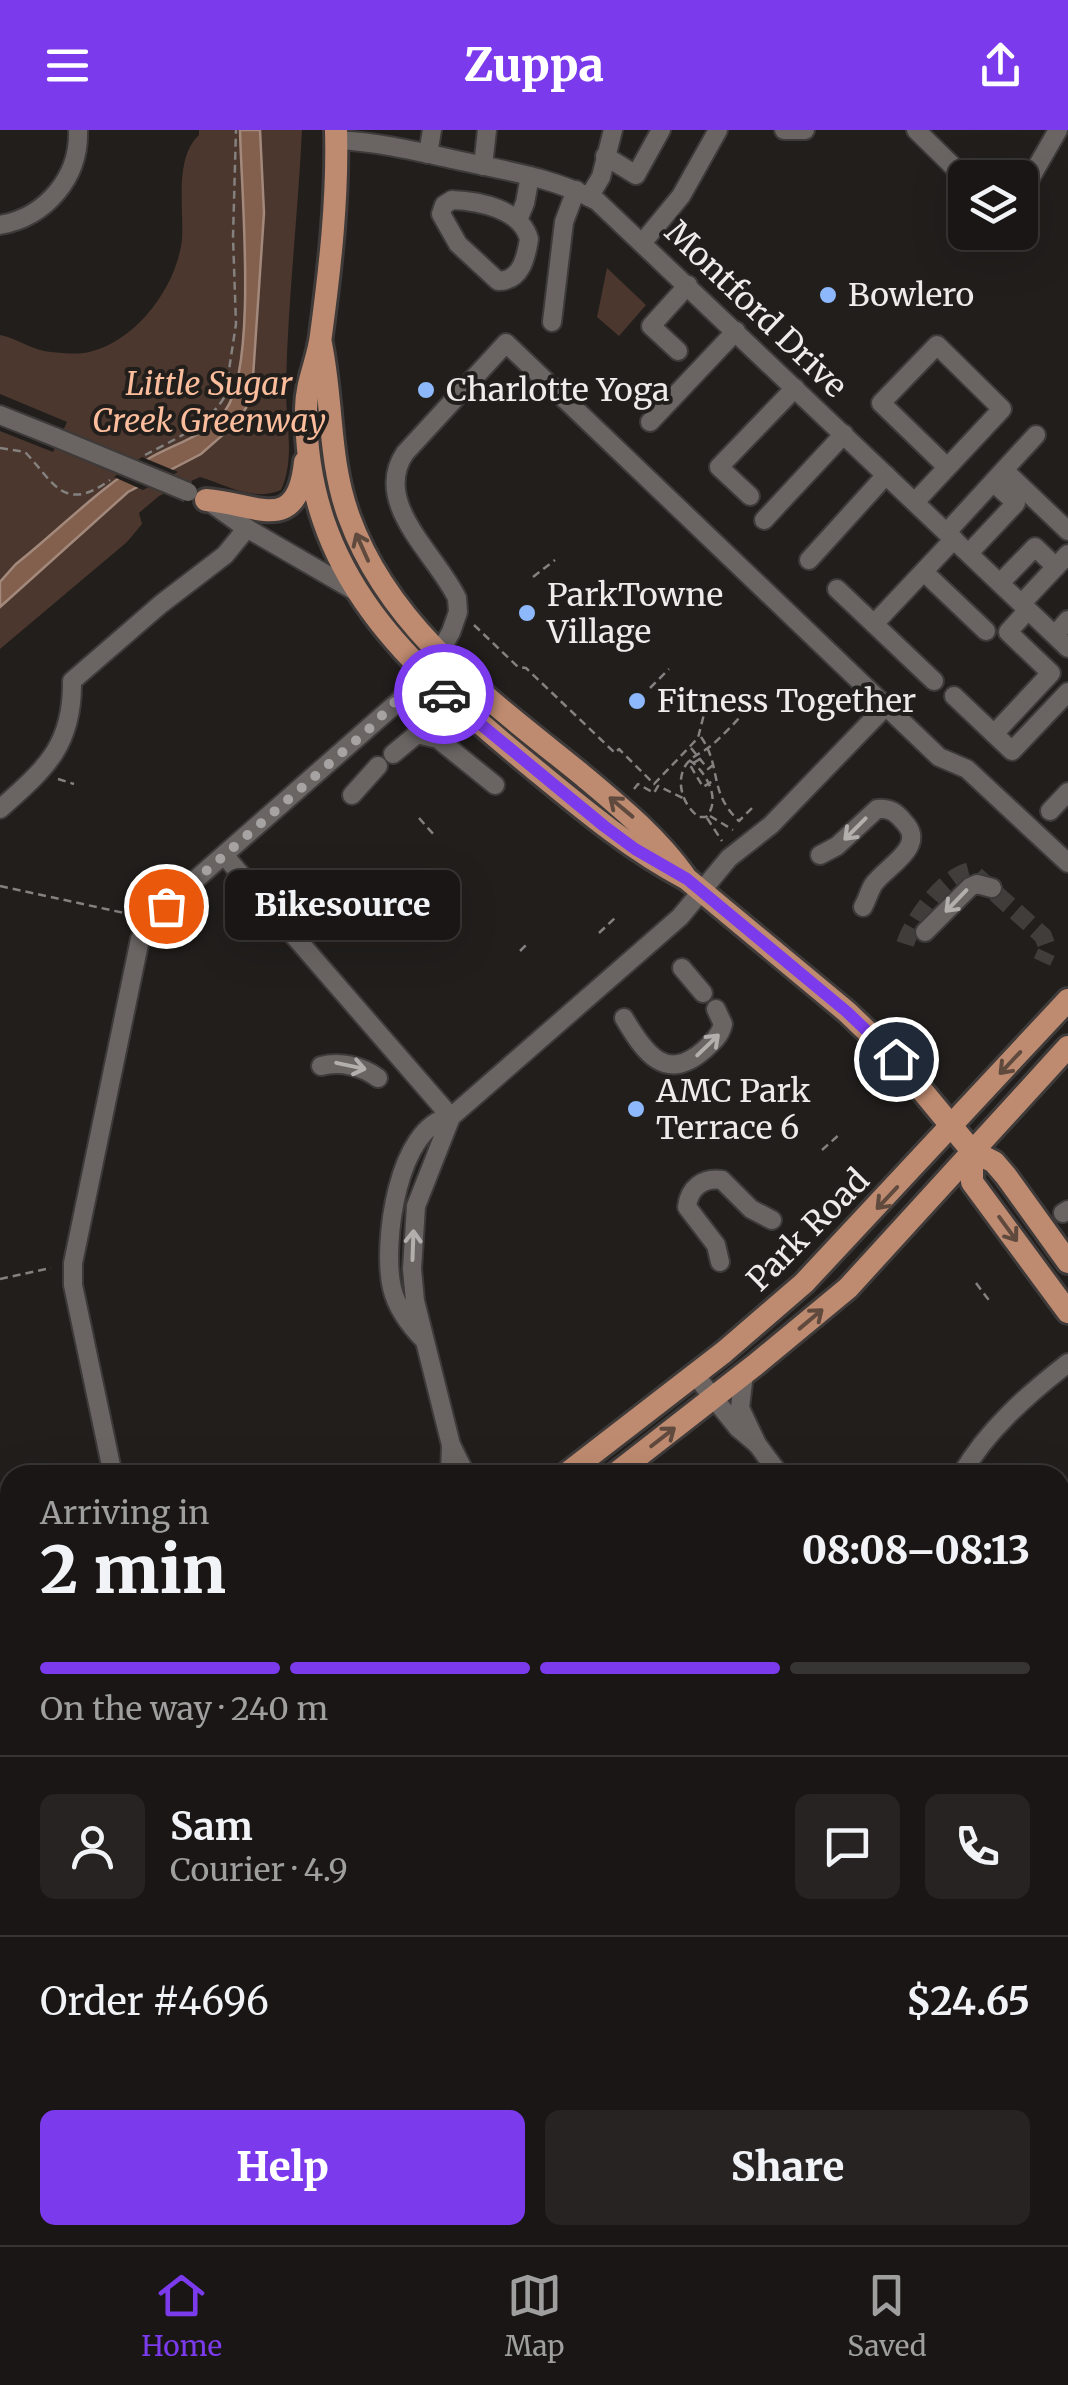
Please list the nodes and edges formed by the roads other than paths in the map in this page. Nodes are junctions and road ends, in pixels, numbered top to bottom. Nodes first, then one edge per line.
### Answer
1 (78, 130) edge
2 (432, 130) edge
3 (487, 130) edge
4 (613, 130) edge
5 (661, 130) edge
6 (718, 130) edge
7 (784, 130) edge
8 (805, 130) edge
9 (916, 130) edge
10 (1058, 130) edge
11 (336, 135) edge
12 (428, 154) junction
13 (605, 156) junction
14 (948, 161) edge
15 (1038, 165) edge
16 (483, 166) junction
17 (530, 176) junction
18 (582, 194) junction
19 (518, 220) junction
20 (0, 225) edge
21 (643, 242) junction
22 (688, 286) junction
23 (552, 322) dead end
24 (736, 331) junction
25 (320, 340) junction
26 (678, 350) dead end
27 (795, 388) junction
28 (0, 415) edge
29 (650, 422) dead end
30 (844, 434) junction
31 (1036, 435) dead end
32 (306, 439) junction
33 (948, 466) junction
34 (886, 474) junction
35 (998, 476) junction
36 (197, 496) junction
37 (750, 496) dead end
38 (915, 502) junction
39 (764, 520) dead end
40 (246, 528) junction
41 (1068, 531) edge
42 (951, 536) junction
43 (969, 553) junction
44 (809, 560) dead end
45 (1062, 561) edge
46 (924, 572) junction
47 (1000, 583) junction
48 (837, 589) dead end
49 (360, 595) junction
50 (1025, 607) junction
51 (1068, 620) edge
52 (874, 624) junction
53 (986, 631) dead end
54 (1064, 646) edge
55 (439, 653) junction
56 (1051, 673) junction
57 (422, 674) junction
58 (934, 681) dead end
59 (1068, 692) edge
60 (954, 696) dead end
61 (886, 706) junction
62 (994, 734) junction
63 (495, 785) dead end
64 (1068, 792) edge
65 (352, 795) dead end
66 (0, 809) edge
67 (1050, 811) dead end
68 (820, 855) dead end
69 (224, 856) junction
70 (1068, 864) edge
71 (695, 885) junction
72 (992, 888) dead end
73 (863, 907) dead end
74 (926, 932) dead end
75 (682, 968) dead end
76 (703, 993) dead end
77 (1068, 1000) edge
78 (716, 1009) dead end
79 (624, 1018) dead end
80 (1068, 1047) edge
81 (321, 1066) dead end
82 (378, 1078) dead end
83 (452, 1116) junction
84 (952, 1126) junction
85 (972, 1152) junction
86 (772, 1220) dead end
87 (720, 1262) dead end
88 (1068, 1262) edge
89 (1068, 1312) edge
90 (1068, 1362) edge
91 (744, 1374) junction
92 (695, 1375) junction
93 (713, 1398) junction
94 (757, 1444) junction
95 (451, 1445) junction
96 (112, 1465) edge
97 (450, 1465) edge
98 (461, 1465) edge
99 (578, 1465) edge
100 (627, 1465) edge
101 (773, 1465) edge
102 (967, 1465) edge

1 - 20 street
2 - 12 street
3 - 16 street
4 - 13 street
5 - 13 street
6 - 21 street
7 - 8 street
9 - 14 street
10 - 15 street
11 - 12 street, Montford Drive
11 - 25 main road
12 - 16 street, Montford Drive
13 - 18 street
16 - 17 street, Montford Drive
17 - 18 street, Montford Drive
17 - 19 street
18 - 21 street, Montford Drive
18 - 23 street
19 - 19 street
21 - 22 street, Montford Drive
22 - 24 street, Montford Drive
22 - 26 street
24 - 27 street, Montford Drive
24 - 29 street
25 - 32 main road
55 -> 25 main road
27 - 30 street, Montford Drive
27 - 37 street
28 - 36 street, bridge
30 - 34 street, Montford Drive
30 - 39 street
31 - 35 street
32 - 36 main road
32 - 49 main road
33 - 33 street
33 - 38 street
34 - 38 street, Montford Drive
34 - 44 street
35 - 41 street
35 - 42 street
35 - 43 street
36 - 40 street
38 - 42 street, Montford Drive
40 - 49 street
40 - 66 street
42 - 43 street, Montford Drive
42 - 46 street
43 - 47 street, Montford Drive
45 - 47 street
45 - 50 street
46 - 52 street
46 - 53 street
47 - 50 street, Montford Drive
48 - 52 street
49 - 57 main road
50 - 54 street, Montford Drive
50 - 56 street
51 - 54 street
52 - 58 street
54 - 56 street
55 - 57 street
55 - 61 street
71 -> 55 main road
56 - 62 street
57 - 69 street
57 - 71 main road
59 - 62 street
60 - 62 street
61 - 70 street
61 - 71 street
63 - 65 street
64 - 67 street
73 -> 68 street
69 - 83 street
69 - 96 street
71 - 83 street
71 - 84 main road
72 -> 74 street
75 - 76 street
77 -> 84 main road, Park Road
79 -> 78 street
80 - 85 main road, Park Road
81 -> 82 street
83 - 95 street
84 - 85 main road
84 -> 92 main road, Park Road
85 - 88 main road
85 -> 89 main road
91 -> 85 main road, Park Road
86 - 87 street
90 - 102 street
91 - 93 main road, Park Road
91 - 94 street
92 - 93 street
92 - 99 main road, Park Road
93 - 94 street
100 -> 93 main road, Park Road
94 - 101 street
95 - 97 street
95 - 98 street

